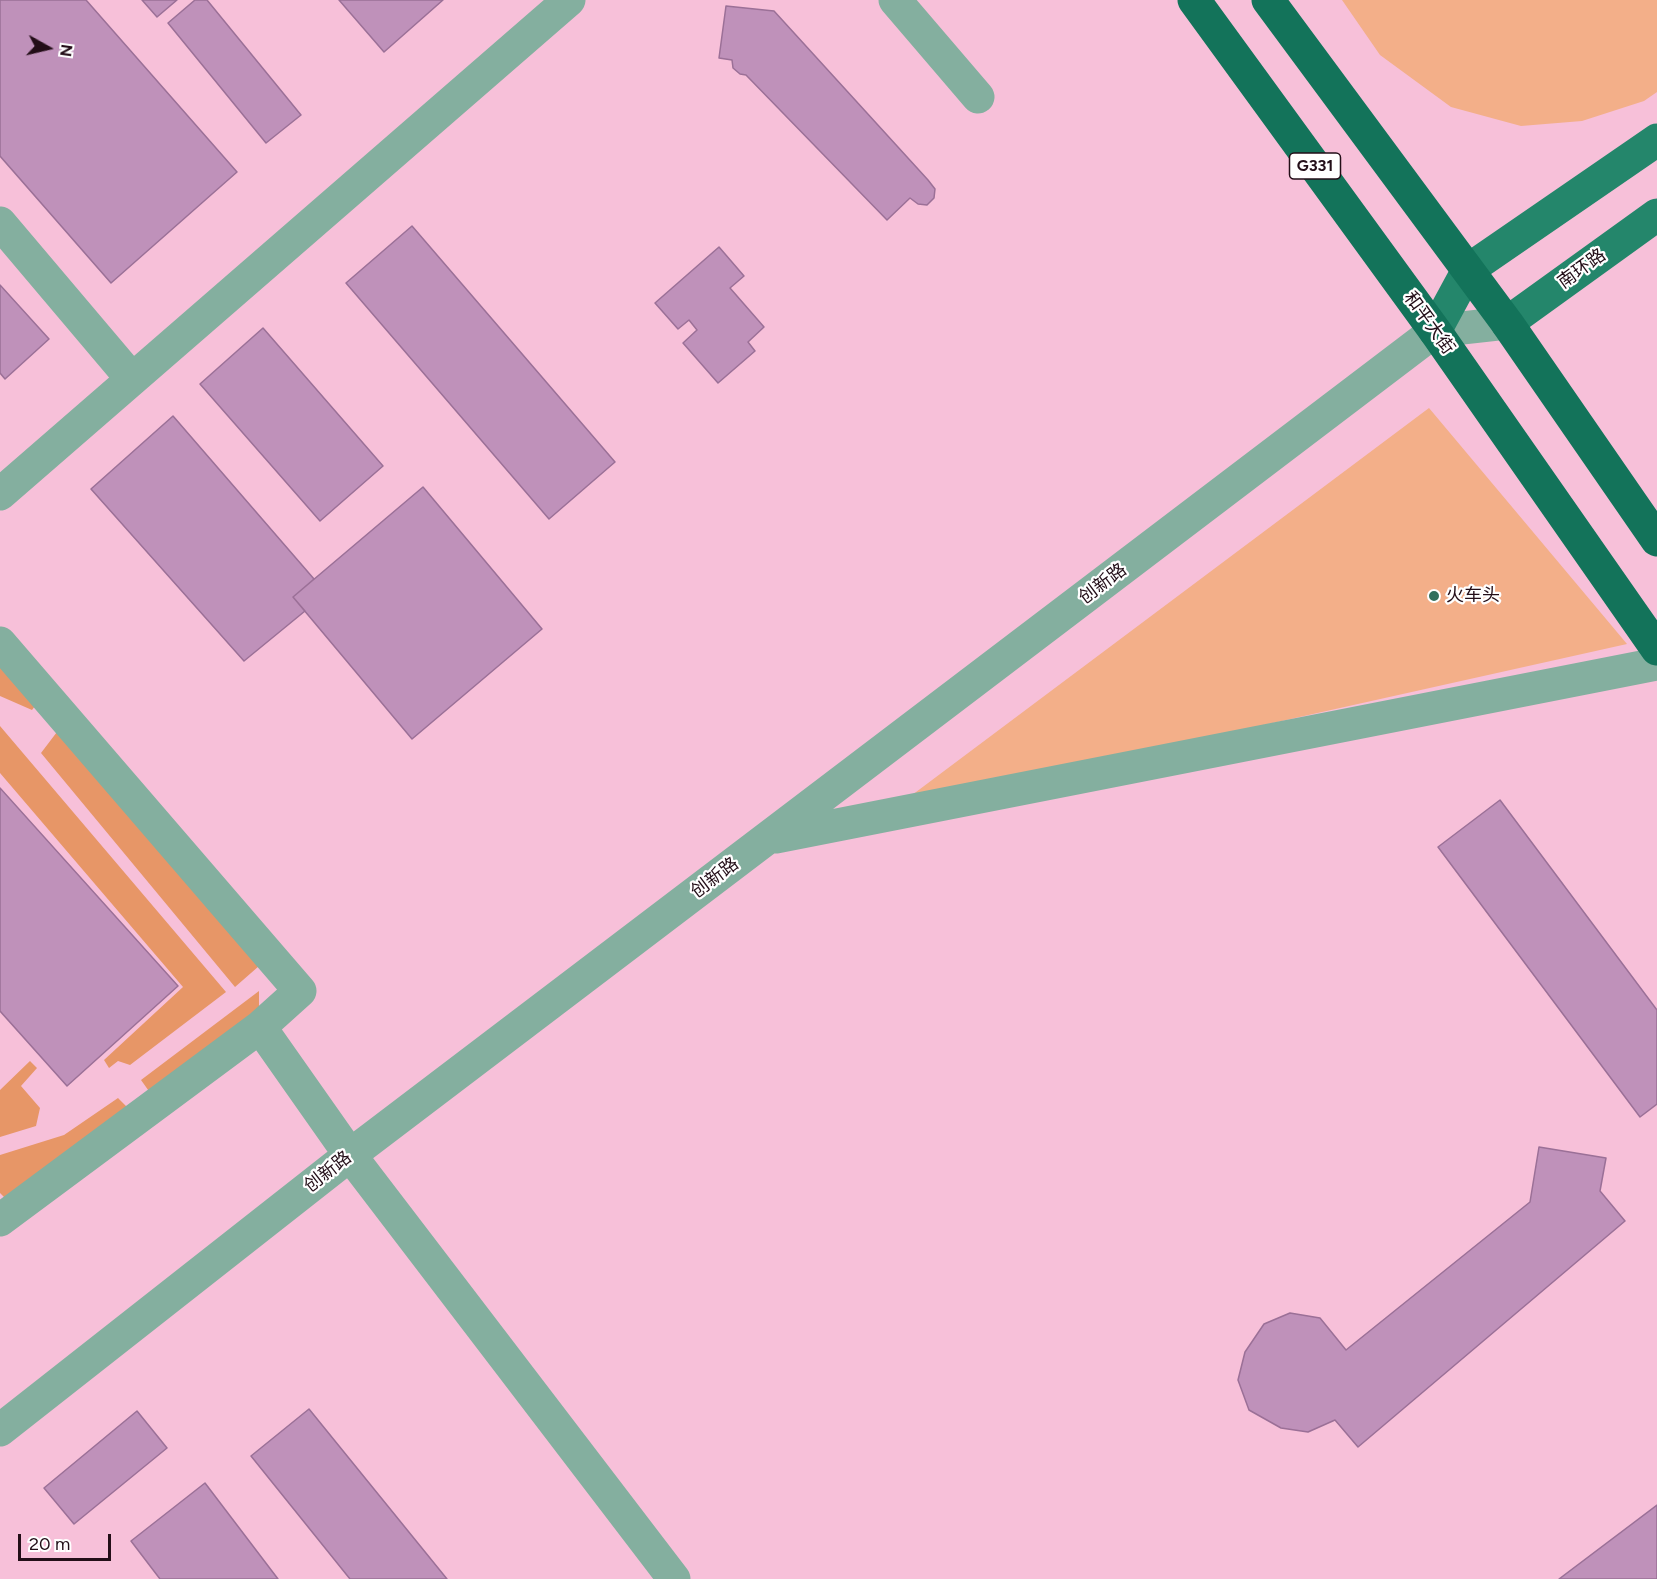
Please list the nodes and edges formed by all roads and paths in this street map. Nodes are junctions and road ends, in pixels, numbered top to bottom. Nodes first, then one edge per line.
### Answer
1 (569, 0) edge
2 (895, 0) edge
3 (1194, 0) edge
4 (1268, 0) edge
5 (978, 97) dead end
6 (1657, 140) edge
7 (1657, 215) edge
8 (0, 223) edge
9 (1468, 270) junction
10 (1507, 323) junction
11 (1435, 331) junction
12 (132, 379) junction
13 (0, 494) edge
14 (1657, 540) edge
15 (0, 643) edge
16 (1657, 649) edge
17 (1657, 664) edge
18 (767, 838) junction
19 (260, 1027) junction
20 (350, 1155) junction
21 (0, 1220) edge
22 (0, 1430) edge
23 (674, 1579) edge

1 - 12 street
2 - 5 street
3 - 11 highway, 和平大街 / G331
4 - 9 highway
6 - 9 main road
7 - 10 main road, 南环路
8 - 12 street
9 - 10 highway
9 - 11 main road
10 - 11 street
10 - 14 highway
11 - 16 highway, 和平大街 / G331
11 - 18 street, 创新路
12 - 13 street
15 - 19 street
17 - 18 street
18 - 20 street, 创新路
19 - 20 street
19 - 21 street
20 - 22 street, 创新路
20 - 23 street

